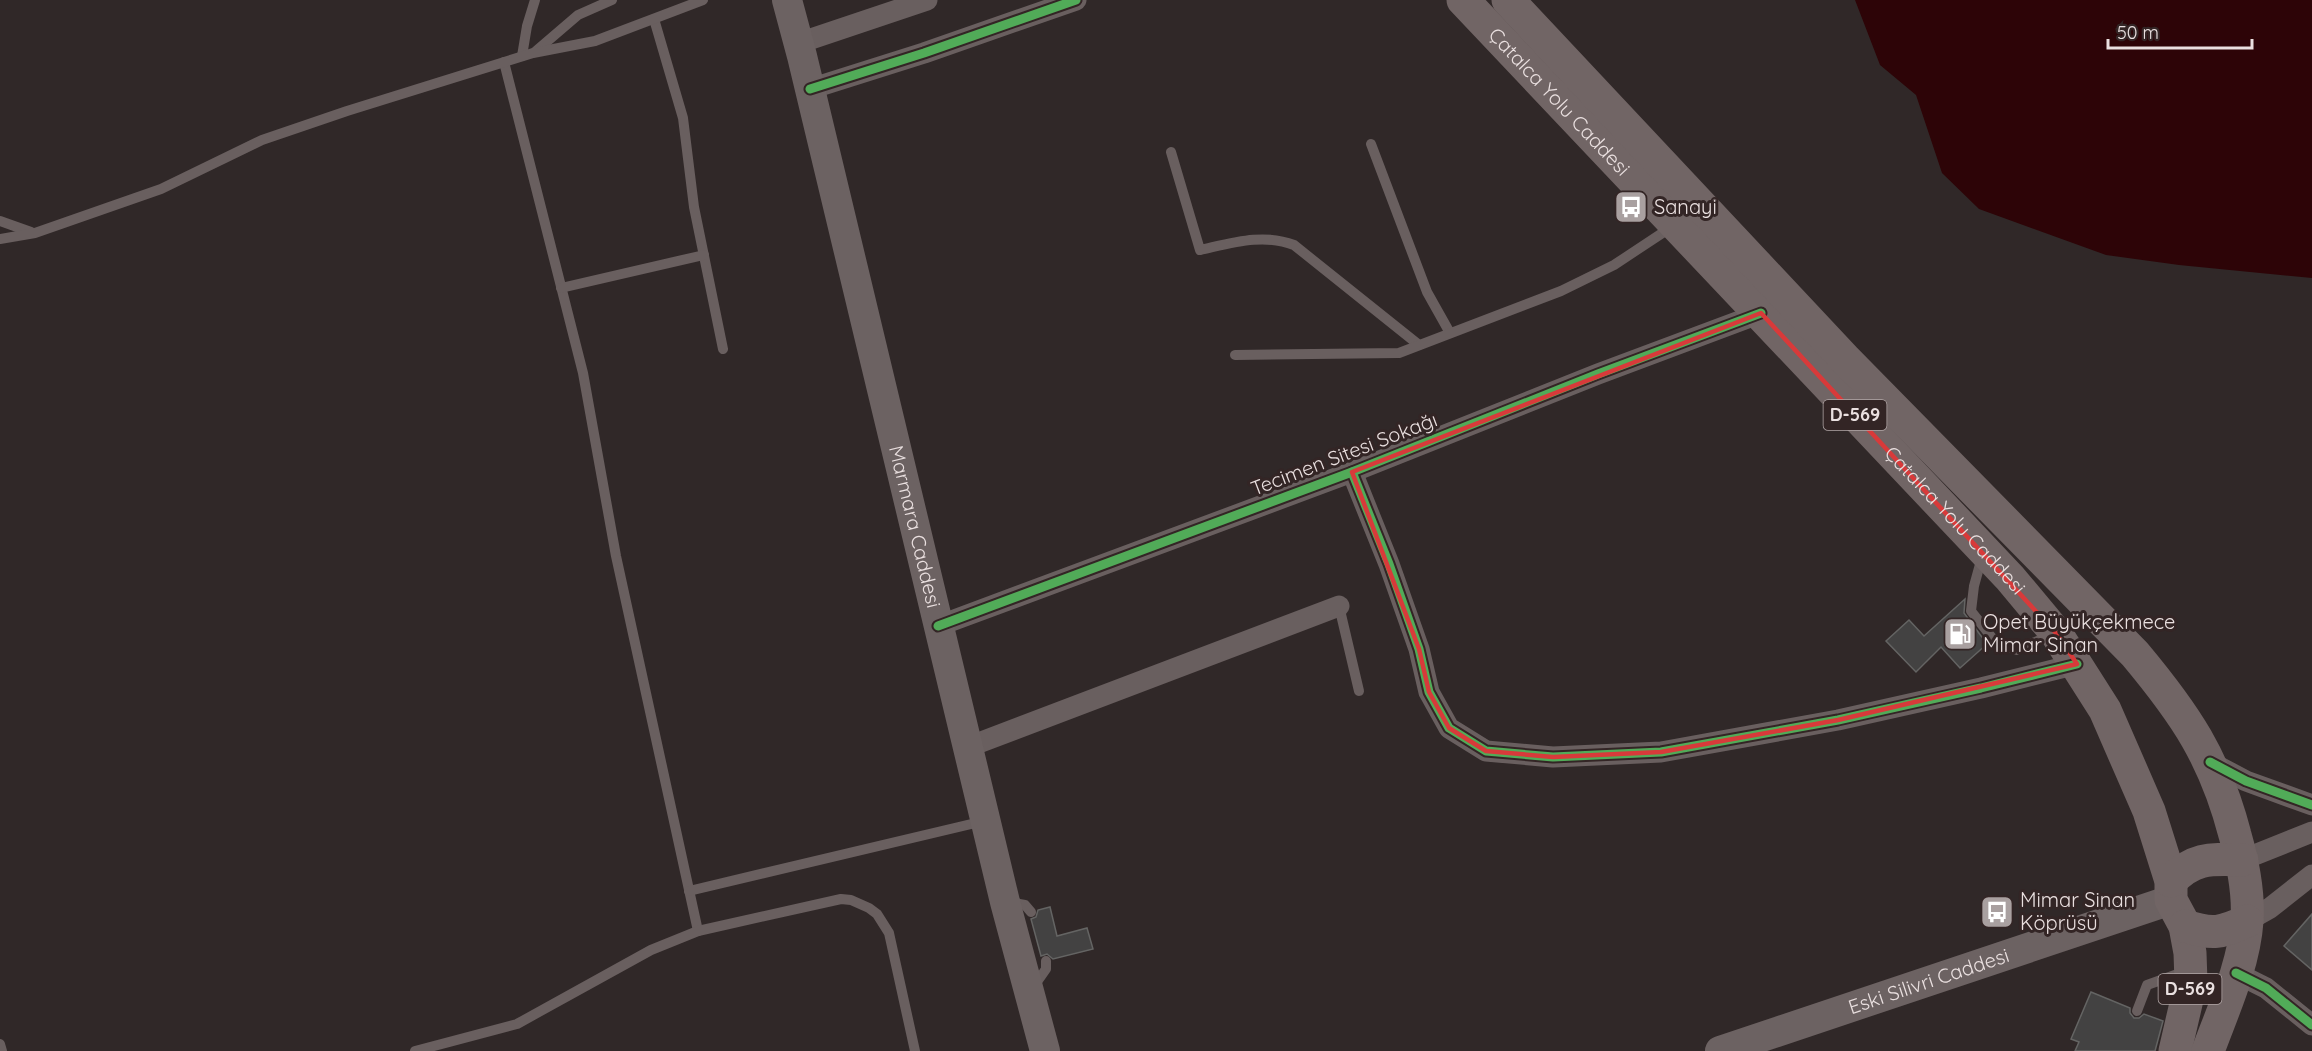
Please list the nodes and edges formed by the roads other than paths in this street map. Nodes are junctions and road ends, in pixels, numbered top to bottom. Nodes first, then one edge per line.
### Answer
1 (535, 0) edge
2 (612, 0) edge
3 (704, 0) edge
4 (787, 0) edge
5 (927, 0) edge
6 (1076, 0) edge
7 (1463, 0) edge
8 (1508, 0) edge
9 (654, 19) junction
10 (799, 43) junction
11 (533, 53) junction
12 (522, 56) junction
13 (504, 62) junction
14 (810, 88) junction
15 (1371, 144) dead end
16 (1171, 152) dead end
17 (0, 221) edge
18 (1676, 225) junction
19 (35, 233) junction
20 (0, 239) edge
21 (704, 255) junction
22 (561, 288) junction
23 (1761, 313) junction
24 (1450, 333) junction
25 (1419, 345) junction
26 (723, 349) dead end
27 (1235, 355) dead end
28 (1352, 472) junction
29 (1984, 550) junction
30 (1339, 606) joint
31 (939, 626) junction
32 (2056, 633) junction
33 (2077, 664) junction
34 (1359, 691) dead end
35 (968, 747) junction
36 (2210, 762) junction
37 (2312, 806) edge
38 (986, 821) junction
39 (2312, 832) edge
40 (2242, 860) junction
41 (2312, 875) edge
42 (689, 891) junction
43 (2176, 902) junction
44 (2247, 921) junction
45 (698, 931) junction
46 (1046, 961) dead end
47 (2192, 969) junction
48 (2236, 973) junction
49 (1029, 994) junction
50 (2137, 1011) dead end
51 (2312, 1025) edge
52 (0, 1044) edge
53 (2, 1051) edge
54 (415, 1051) edge
55 (915, 1051) edge
56 (1045, 1051) edge
57 (1720, 1051) edge
58 (2175, 1051) edge
59 (2208, 1051) edge
60 (2226, 1051) edge

1 - 12 lane
2 - 11 lane
3 - 9 lane
4 - 10 main road, Marmara Caddesi
5 - 10 street
6 - 14 street
7 - 18 highway, Çatalca Yolu Caddesi / D-569
8 - 36 highway, Çatalca Yolu Caddesi / D-569
9 - 11 lane
9 - 21 lane
10 - 14 main road, Marmara Caddesi
11 - 12 lane
12 - 13 lane
13 - 19 lane
13 - 22 lane
14 - 31 main road, Marmara Caddesi
15 - 24 lane
16 - 25 lane
17 - 19 lane
18 - 23 highway, Çatalca Yolu Caddesi / D-569
18 - 24 lane
19 - 20 lane
21 - 22 lane
21 - 26 lane
22 - 42 lane
23 - 28 street, Tecimen Sitesi Sokağı
23 - 29 highway, Çatalca Yolu Caddesi / D-569
24 - 25 lane
25 - 27 lane
28 - 31 street, Tecimen Sitesi Sokağı
28 - 33 street
29 - 32 highway, Çatalca Yolu Caddesi / D-569
29 - 32 lane
30 - 34 lane
30 - 35 street
31 - 35 main road, Marmara Caddesi
32 - 33 highway, Çatalca Yolu Caddesi / D-569
33 - 43 highway, Çatalca Yolu Caddesi / D-569
35 - 38 main road, Marmara Caddesi
36 - 37 street
36 - 40 highway, Çatalca Yolu Caddesi / D-569
38 - 42 lane
38 - 49 main road, Marmara Caddesi
39 - 40 street
40 - 43 highway
40 - 44 highway, D-569
41 - 44 street
42 - 45 lane
43 - 44 highway
43 - 47 highway, D-569
43 - 57 main road, Eski Silivri Caddesi
44 - 48 highway, D-569
45 - 54 lane
45 - 55 lane
46 - 49 lane
47 - 50 lane
47 - 58 highway, D-569
48 - 51 street
48 - 59 highway, D-569
48 - 60 highway
49 - 56 main road, Marmara Caddesi
52 - 53 lane

